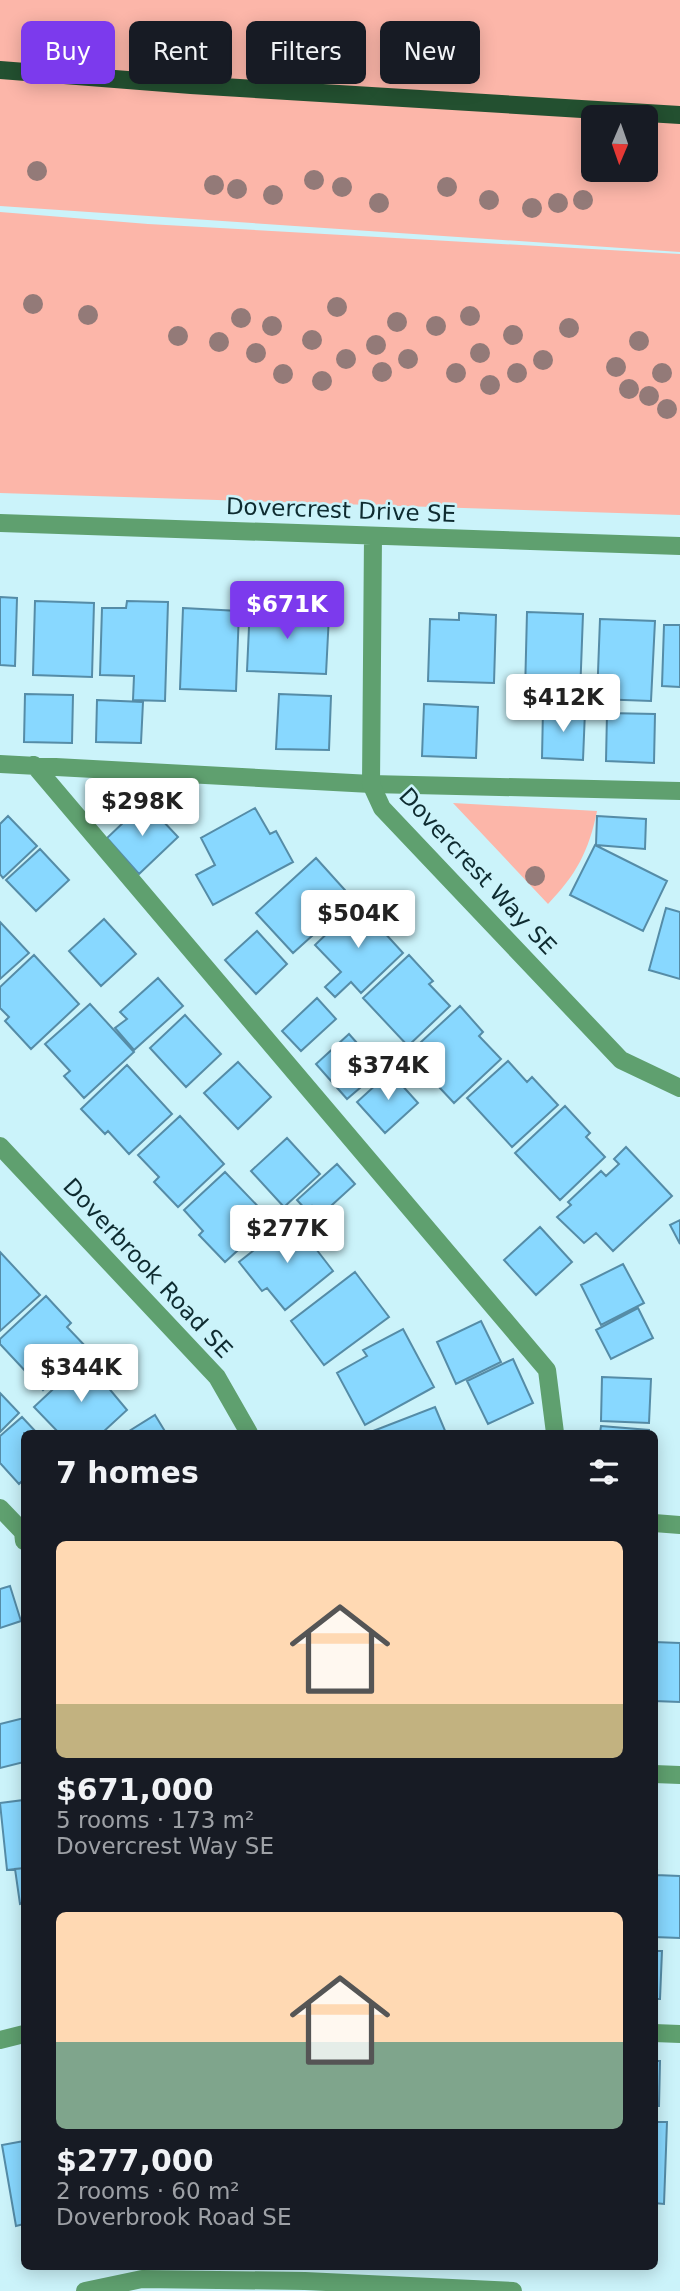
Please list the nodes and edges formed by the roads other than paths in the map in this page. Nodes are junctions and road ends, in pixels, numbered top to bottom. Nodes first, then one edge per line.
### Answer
1 (0, 70) edge
2 (680, 115) edge
3 (0, 523) edge
4 (373, 536) junction
5 (680, 546) edge
6 (0, 764) edge
7 (34, 765) junction
8 (371, 784) junction
9 (680, 791) edge
10 (680, 1088) edge
11 (0, 1146) edge
12 (247, 1430) edge
13 (555, 1430) edge
14 (0, 1508) edge
15 (658, 1523) edge
16 (680, 1525) edge
17 (21, 1530) edge
18 (658, 1773) edge
19 (680, 1775) edge
20 (658, 2033) edge
21 (680, 2034) edge
22 (21, 2035) edge
23 (0, 2040) edge
24 (305, 2286) edge
25 (85, 2291) edge
26 (513, 2291) edge

1 - 2 main road
3 - 4 street, Dovercrest Drive SE
4 - 5 street, Dovercrest Drive SE
4 - 8 street, Dovercrest Way SE
6 - 7 street
7 - 8 street
7 - 13 street
8 - 9 street
8 - 10 street, Dovercrest Way SE
11 - 12 street, Doverbrook Road SE
14 - 17 street
15 - 16 street
18 - 19 street
20 - 21 street
22 - 23 street
24 - 25 street
24 - 26 street

